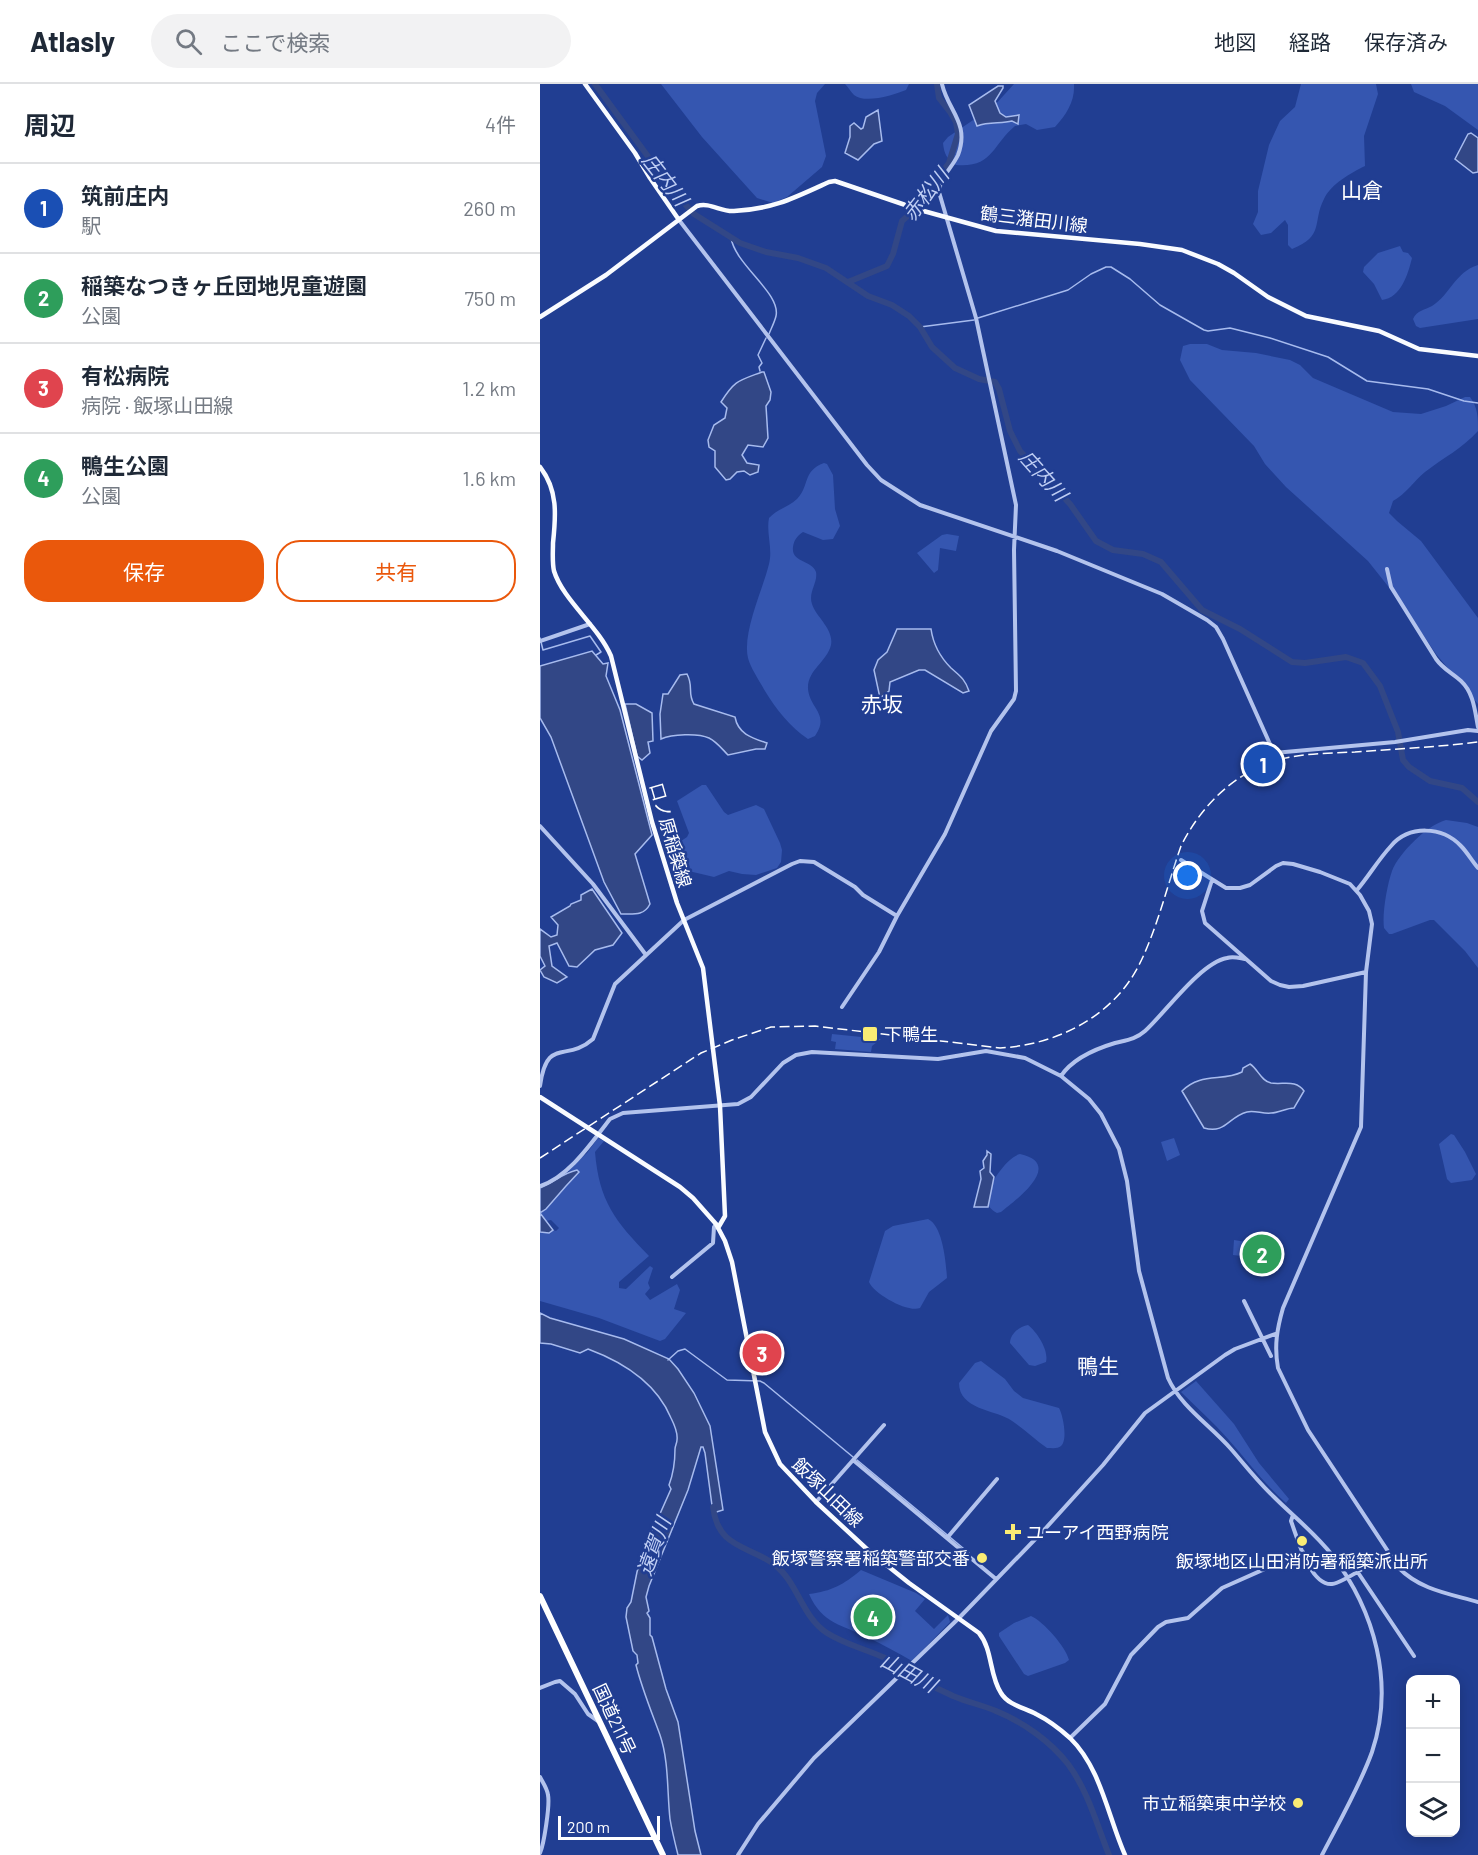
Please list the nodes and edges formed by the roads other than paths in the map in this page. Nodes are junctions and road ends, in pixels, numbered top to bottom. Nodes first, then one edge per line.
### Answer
1 (585, 84) edge
2 (942, 84) edge
3 (681, 218) junction
4 (948, 218) junction
5 (540, 316) edge
6 (1478, 356) edge
7 (540, 467) edge
8 (1015, 538) junction
9 (1387, 569) dead end
10 (590, 624) junction
11 (540, 641) edge
12 (1478, 729) edge
13 (540, 826) edge
14 (1181, 860) dead end
15 (1478, 868) edge
16 (1212, 880) junction
17 (1357, 890) junction
18 (897, 916) junction
19 (684, 920) junction
20 (646, 955) junction
21 (1247, 959) junction
22 (1366, 972) junction
23 (842, 1007) dead end
24 (1061, 1076) junction
25 (540, 1086) edge
26 (540, 1097) edge
27 (720, 1107) junction
28 (540, 1186) edge
29 (717, 1226) junction
30 (672, 1277) dead end
31 (1244, 1301) dead end
32 (1275, 1334) junction
33 (1263, 1338) junction
34 (1271, 1356) dead end
35 (1174, 1392) junction
36 (884, 1425) dead end
37 (853, 1460) junction
38 (997, 1479) dead end
39 (816, 1502) junction
40 (1293, 1515) junction
41 (947, 1538) junction
42 (1303, 1552) junction
43 (1389, 1553) junction
44 (1357, 1571) junction
45 (1347, 1577) junction
46 (996, 1579) junction
47 (540, 1596) edge
48 (1478, 1602) edge
49 (959, 1618) junction
50 (1414, 1656) dead end
51 (540, 1688) edge
52 (600, 1723) junction
53 (1070, 1738) junction
54 (540, 1777) edge
55 (540, 1853) edge
56 (663, 1855) edge
57 (738, 1855) edge
58 (1125, 1855) edge
59 (1322, 1855) edge

1 - 3 main road
2 - 4 street
3 - 4 main road, 鶴三潴田川線
3 - 5 main road, 鶴三潴田川線
3 - 8 street
4 - 6 main road, 鶴三潴田川線
4 - 8 street
7 - 10 main road, 口ノ原稲築線
8 - 12 street
8 - 18 street
9 - 12 street
10 - 11 street
10 - 19 main road, 口ノ原稲築線
13 - 20 street
14 - 16 street
15 - 17 street
16 - 17 street
16 - 21 street
17 - 22 street
18 - 19 street
18 - 23 street
19 - 20 street
19 - 27 main road, 口ノ原稲築線
20 - 25 street
21 - 22 street
21 - 24 street
22 - 32 street
24 - 27 street
24 - 35 street
26 - 29 main road, 飯塚山田線
27 - 28 street
27 - 29 main road, 口ノ原稲築線
29 - 30 street
29 - 39 main road, 飯塚山田線
31 - 33 street
32 - 33 street
32 - 43 street
33 - 34 street
33 - 35 street
35 - 40 street
35 - 46 street
36 - 37 street
37 - 39 street
37 - 41 street
38 - 41 street
39 - 49 main road, 飯塚山田線
40 - 42 street
40 - 45 street
41 - 46 street
42 - 45 street
42 - 53 street
43 - 44 street
43 - 48 street
44 - 45 street
44 - 50 street
45 - 59 street
46 - 49 street
47 - 52 highway, 国道211号
49 - 53 main road, 飯塚山田線
49 - 57 street
51 - 52 street
52 - 56 highway, 国道211号
53 - 58 main road, 飯塚山田線
54 - 55 street

